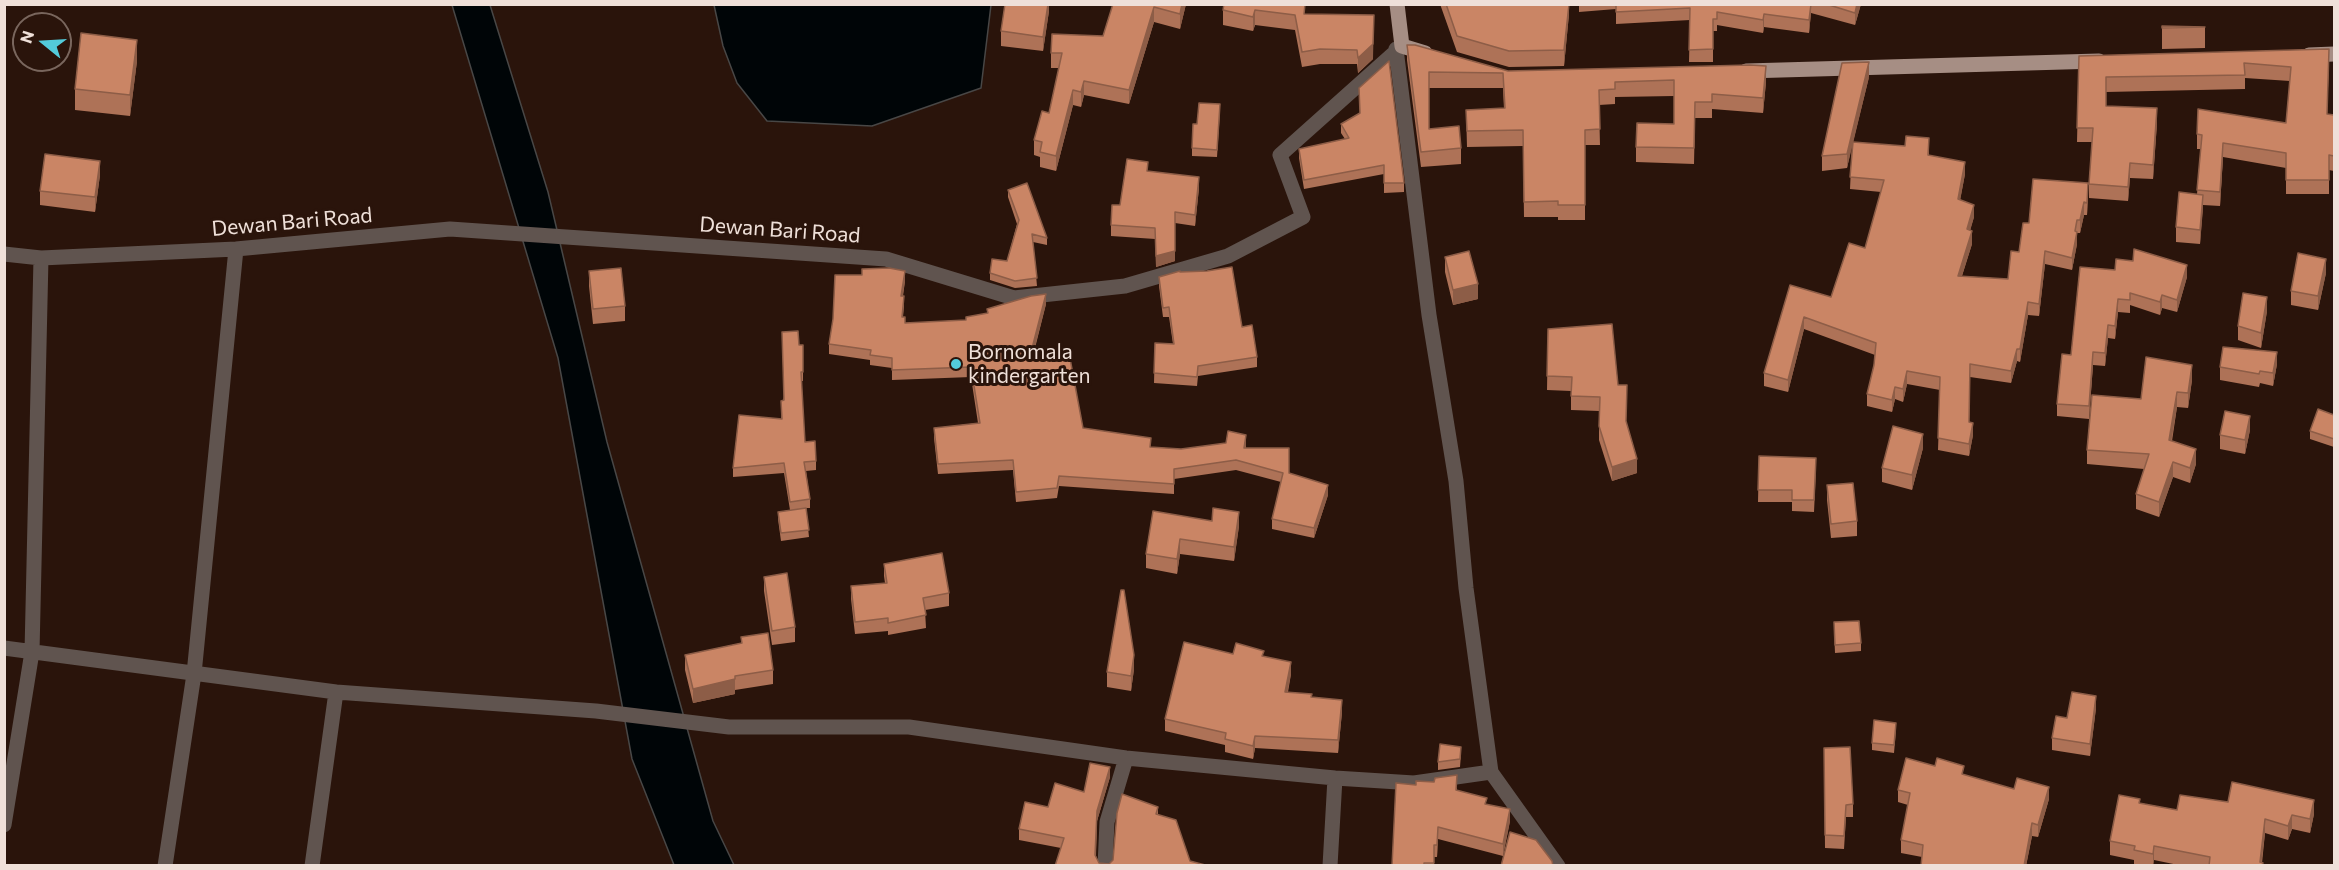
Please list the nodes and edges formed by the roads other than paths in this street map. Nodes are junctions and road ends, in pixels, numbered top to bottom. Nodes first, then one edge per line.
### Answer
1 (1397, 4) edge
2 (1399, 47) junction
3 (2334, 54) edge
4 (2299, 55) edge
5 (1444, 58) edge
6 (2119, 60) edge
7 (1736, 71) edge
8 (236, 249) junction
9 (4, 254) edge
10 (41, 258) junction
11 (4, 648) edge
12 (32, 652) junction
13 (194, 674) junction
14 (336, 692) junction
15 (1126, 758) junction
16 (1491, 772) junction
17 (1335, 778) junction
18 (4, 825) edge
19 (165, 866) edge
20 (312, 866) edge
21 (1105, 866) edge
22 (1330, 866) edge
23 (1558, 866) edge

1 - 2 main road
2 - 5 main road
2 - 8 street, Dewan Bari Road
2 - 16 street
3 - 4 main road
6 - 7 main road
8 - 10 street, Dewan Bari Road
8 - 13 street
9 - 10 street, Dewan Bari Road
10 - 12 street
11 - 12 street
12 - 13 street
12 - 18 street
13 - 14 street
13 - 19 street
14 - 15 street
14 - 20 street
15 - 17 street
15 - 21 street
16 - 17 street
16 - 23 street
17 - 22 street

